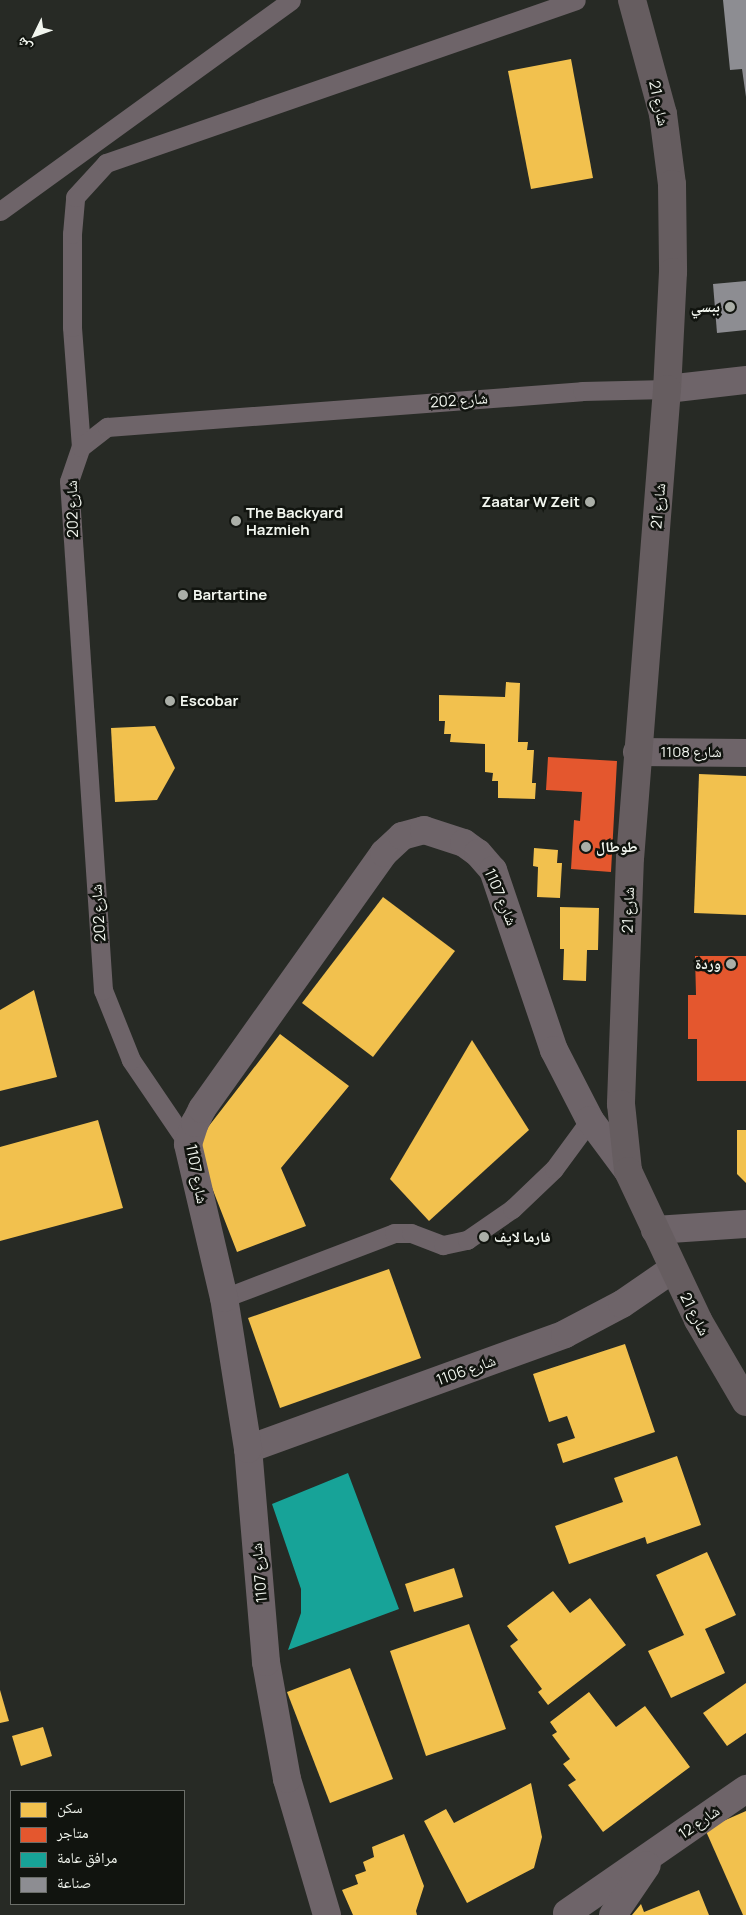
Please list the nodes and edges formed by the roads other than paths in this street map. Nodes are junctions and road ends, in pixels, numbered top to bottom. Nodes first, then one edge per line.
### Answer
1 (291, 0) edge
2 (576, 0) edge
3 (632, 0) edge
4 (0, 211) edge
5 (746, 380) edge
6 (667, 390) junction
7 (81, 447) junction
8 (637, 752) junction
9 (746, 752) edge
10 (590, 1120) junction
11 (188, 1144) junction
12 (628, 1171) junction
13 (746, 1224) edge
14 (655, 1230) junction
15 (673, 1270) junction
16 (224, 1298) junction
17 (746, 1402) edge
18 (248, 1449) junction
19 (746, 1789) edge
20 (652, 1854) junction
21 (567, 1914) edge
22 (327, 1915) edge
23 (613, 1915) edge

1 - 4 lane
2 - 7 lane
3 - 6 main road, شارع 21
5 - 6 street
6 - 7 lane, شارع 202
6 - 8 main road, شارع 21
7 - 11 lane, شارع 202
8 - 9 street, شارع 1108
8 - 12 main road, شارع 21
10 - 11 street, شارع 1107
10 - 12 street, شارع 1107
10 - 16 lane
11 - 16 street, شارع 1107
12 - 14 main road, شارع 21
13 - 14 street
14 - 15 main road, شارع 21
15 - 17 main road, شارع 21
15 - 18 street, شارع 1106
16 - 18 street, شارع 1107
18 - 22 street, شارع 1107
19 - 20 street, شارع 12
20 - 21 street, شارع 12
20 - 23 street, شارع 12

